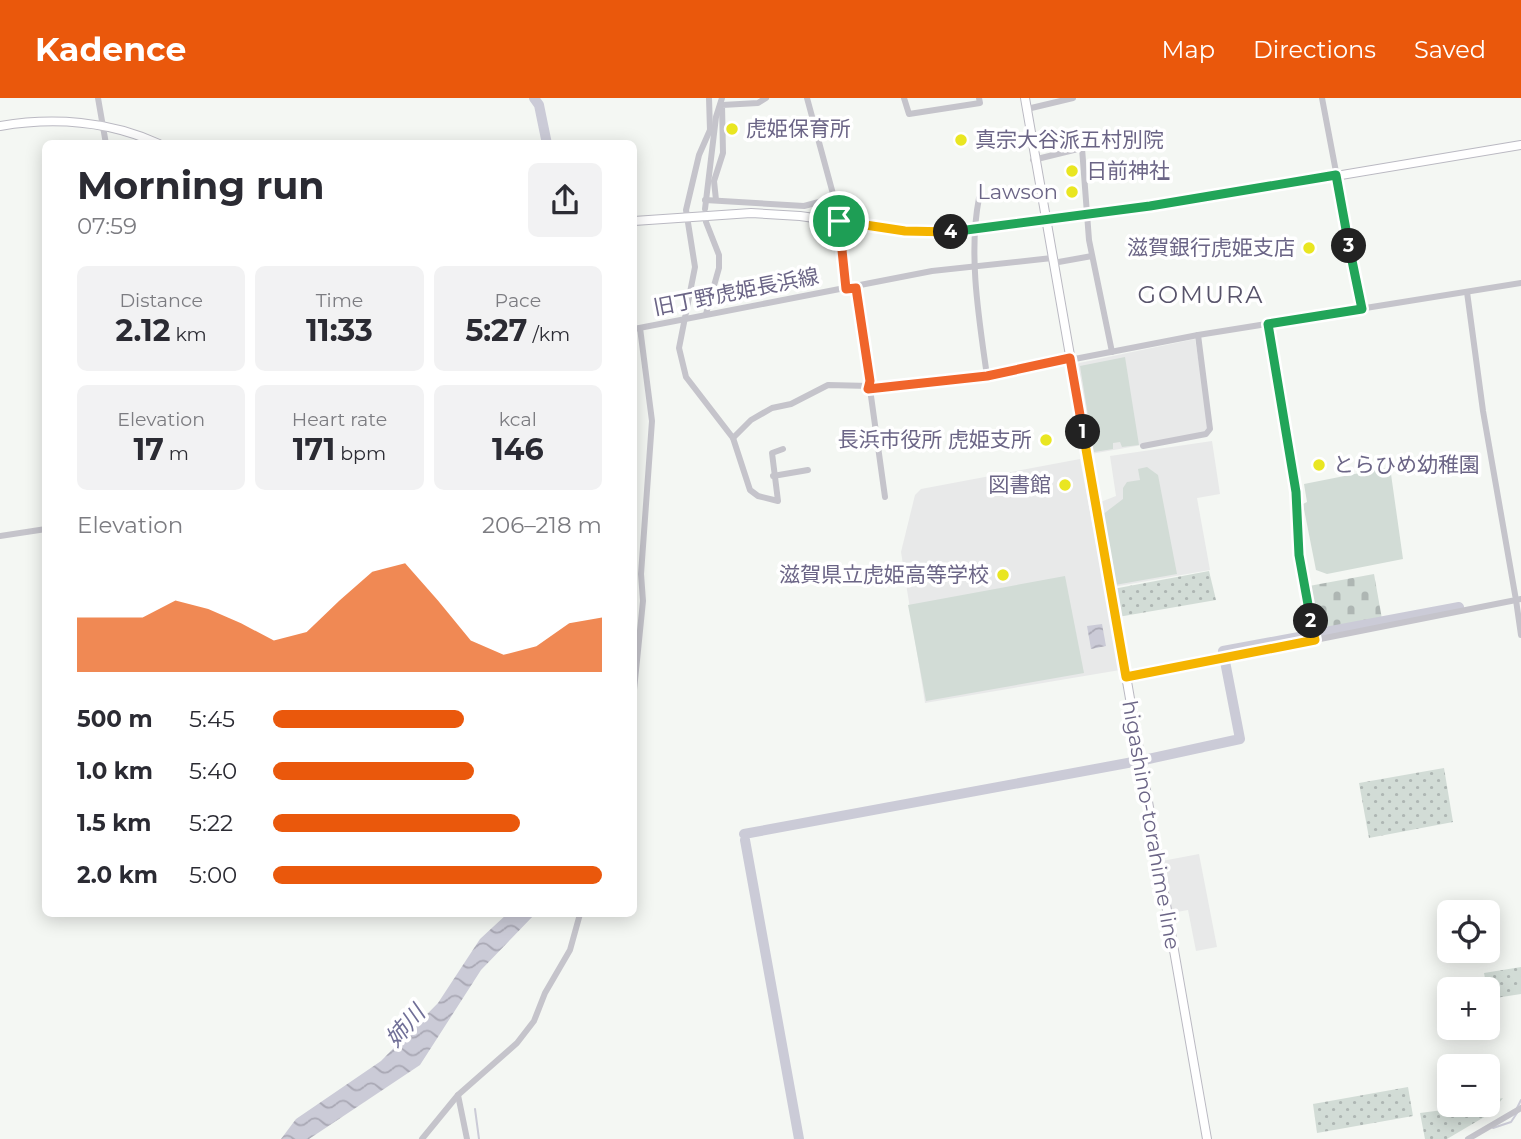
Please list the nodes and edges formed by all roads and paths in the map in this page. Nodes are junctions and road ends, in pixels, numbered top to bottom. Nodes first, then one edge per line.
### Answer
1 (98, 98) edge
2 (709, 98) edge
3 (766, 98) edge
4 (807, 98) edge
5 (904, 98) edge
6 (979, 98) edge
7 (1025, 98) edge
8 (1073, 98) edge
9 (1322, 98) edge
10 (722, 101) edge
11 (1027, 109) junction
12 (0, 126) edge
13 (104, 126) junction
14 (106, 140) edge
15 (147, 140) edge
16 (706, 141) junction
17 (1521, 145) edge
18 (714, 146) junction
19 (1033, 160) junction
20 (1336, 175) junction
21 (1039, 191) junction
22 (834, 198) junction
23 (705, 200) junction
24 (716, 200) junction
25 (705, 209) dead end
26 (1090, 214) junction
27 (683, 217) junction
28 (637, 221) edge
29 (839, 221) junction
30 (1045, 221) junction
31 (706, 222) dead end
32 (976, 230) junction
33 (1092, 256) junction
34 (1052, 260) junction
35 (977, 267) junction
36 (1521, 283) edge
37 (856, 288) junction
38 (846, 289) junction
39 (1467, 292) junction
40 (1362, 309) junction
41 (706, 314) junction
42 (683, 320) junction
43 (1268, 324) junction
44 (637, 328) edge
45 (1198, 335) junction
46 (1112, 352) junction
47 (1070, 358) junction
48 (987, 376) junction
49 (869, 387) junction
50 (733, 438) junction
51 (1143, 446) dead end
52 (783, 449) dead end
53 (808, 470) dead end
54 (774, 476) junction
55 (885, 497) dead end
56 (42, 530) edge
57 (0, 536) edge
58 (1518, 588) edge
59 (1519, 599) edge
60 (1521, 635) edge
61 (1314, 636) junction
62 (637, 672) edge
63 (1126, 677) junction
64 (579, 917) edge
65 (458, 1095) junction
66 (1519, 1109) edge
67 (422, 1139) edge
68 (467, 1139) edge
69 (1207, 1139) edge
70 (1468, 1139) edge

1 - 13 street
2 - 16 street
3 - 10 street
4 - 22 street
5 - 6 street
7 - 11 main road, higashino-torahime line
8 - 11 street
9 - 20 street
10 - 18 street
10 - 24 street
11 - 19 main road, higashino-torahime line
12 - 13 main road
13 - 14 street
13 - 15 main road
16 - 18 street
16 - 27 street
17 - 20 main road
18 - 23 street
19 - 21 main road, higashino-torahime line
19 - 26 street
20 - 26 main road
20 - 40 street
21 - 30 main road, higashino-torahime line
21 - 32 street
22 - 24 street
22 - 29 street
23 - 24 street
23 - 25 street
26 - 30 main road
26 - 33 street
27 - 28 main road
27 - 29 main road
27 - 42 street
29 - 32 main road
29 - 38 street
30 - 32 main road
30 - 34 main road, higashino-torahime line
31 - 41 street
32 - 35 street
33 - 34 street, 旧丁野虎姫長浜線
33 - 46 street
34 - 35 street, 旧丁野虎姫長浜線
34 - 47 main road, higashino-torahime line
35 - 37 street, 旧丁野虎姫長浜線
35 - 48 street
36 - 39 street
37 - 38 street, 旧丁野虎姫長浜線
37 - 49 street
38 - 41 street, 旧丁野虎姫長浜線
39 - 40 street
39 - 58 street
40 - 43 street
41 - 42 street, 旧丁野虎姫長浜線
42 - 44 street, 旧丁野虎姫長浜線
42 - 50 street
43 - 45 street
43 - 61 street
44 - 62 street
45 - 46 street
45 - 51 street
46 - 47 street
47 - 48 street
47 - 63 main road, higashino-torahime line
48 - 49 street
49 - 50 street
49 - 55 street
50 - 54 street
52 - 54 street
53 - 54 street
56 - 57 street
58 - 59 street
59 - 60 street
59 - 61 street
61 - 63 main road
63 - 69 main road, higashino-torahime line
64 - 65 street
65 - 67 street
65 - 68 street
66 - 70 street

